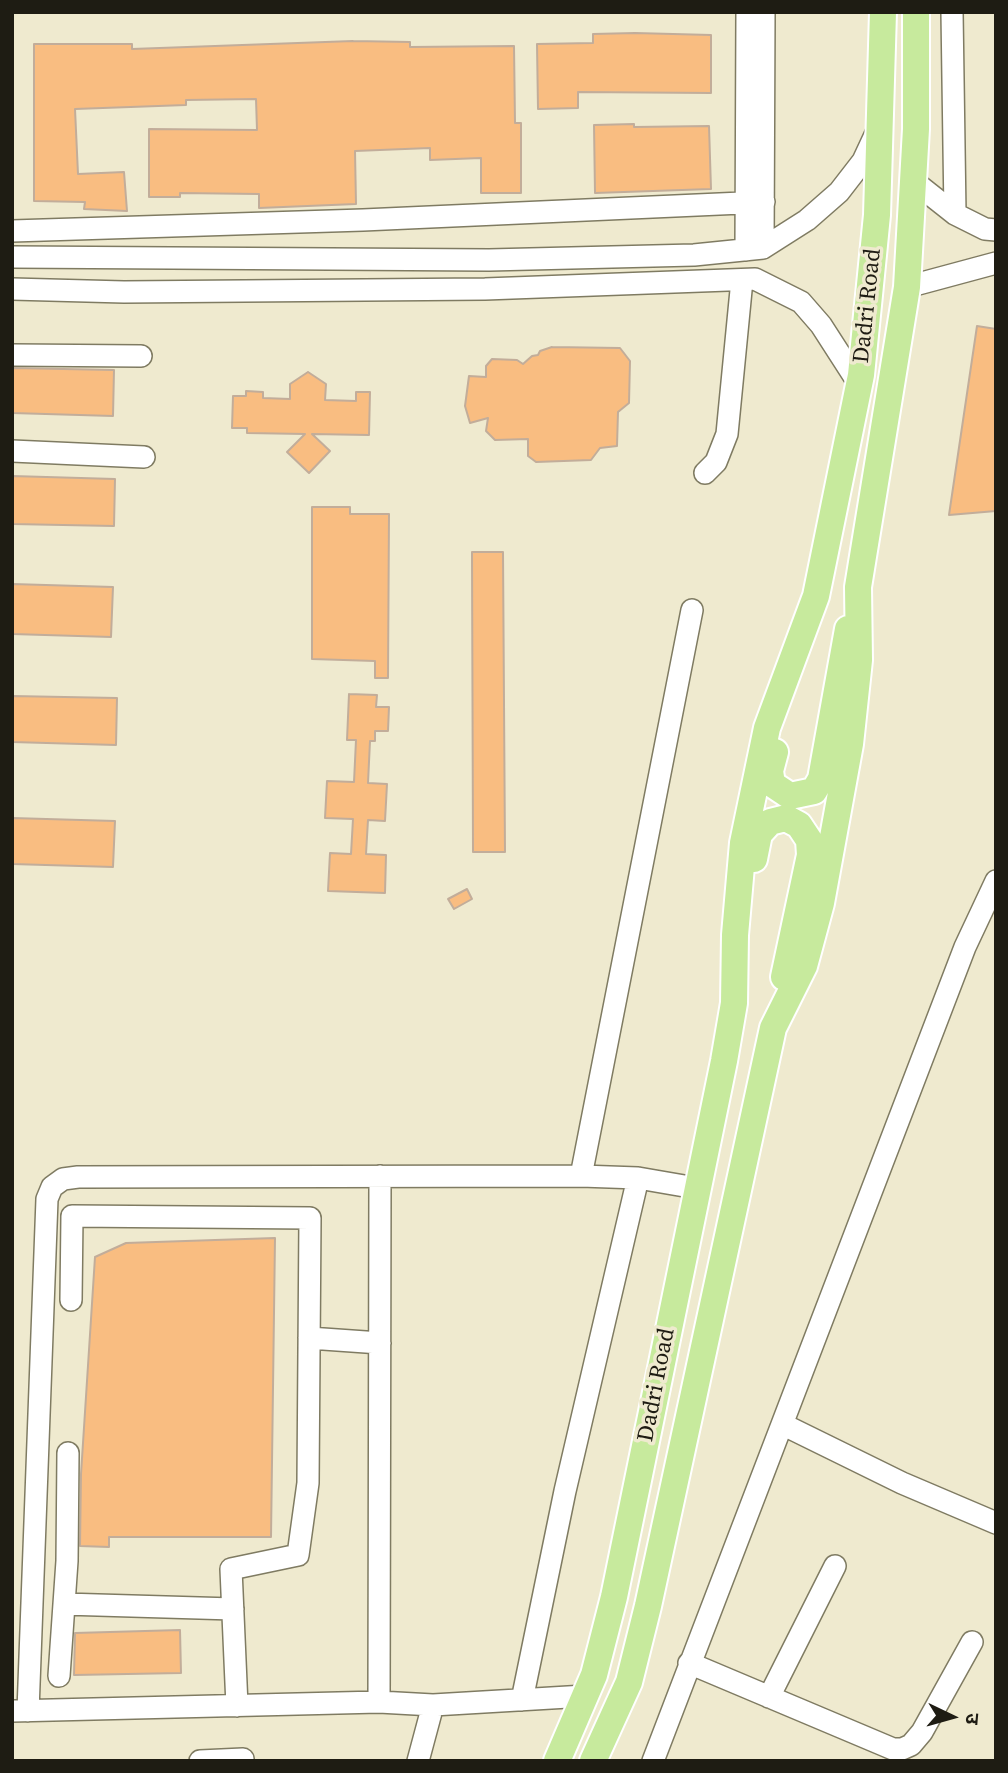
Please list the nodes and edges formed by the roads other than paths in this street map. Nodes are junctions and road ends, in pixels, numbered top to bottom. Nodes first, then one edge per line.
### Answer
1 (747, 12) edge
2 (764, 12) edge
3 (883, 12) edge
4 (916, 12) edge
5 (952, 12) edge
6 (883, 116) junction
7 (912, 180) junction
8 (756, 203) junction
9 (955, 214) junction
10 (996, 230) edge
11 (12, 231) edge
12 (755, 249) junction
13 (655, 256) junction
14 (12, 257) edge
15 (996, 263) edge
16 (742, 280) junction
17 (655, 282) junction
18 (907, 288) junction
19 (12, 289) edge
20 (12, 355) edge
21 (141, 356) dead end
22 (859, 384) junction
23 (12, 451) edge
24 (144, 457) dead end
25 (705, 474) dead end
26 (858, 587) junction
27 (816, 596) junction
28 (692, 610) dead end
29 (995, 885) edge
30 (734, 1003) junction
31 (773, 1028) junction
32 (380, 1175) junction
33 (581, 1176) junction
34 (638, 1178) junction
35 (696, 1188) junction
36 (71, 1300) dead end
37 (309, 1338) junction
38 (380, 1343) junction
39 (784, 1424) junction
40 (68, 1453) dead end
41 (996, 1523) edge
42 (835, 1566) dead end
43 (64, 1604) junction
44 (233, 1609) junction
45 (972, 1642) dead end
46 (689, 1663) junction
47 (59, 1676) dead end
48 (585, 1696) junction
49 (769, 1697) junction
50 (522, 1700) junction
51 (379, 1702) junction
52 (433, 1705) junction
53 (237, 1706) junction
54 (20, 1711) edge
55 (243, 1759) edge
56 (657, 1759) edge
57 (200, 1761) edge
58 (418, 1761) edge
59 (557, 1761) edge
60 (593, 1761) edge

1 - 8 street
2 - 8 street
3 - 6 main road, Dadri Road
4 - 7 main road, Dadri Road
5 - 9 street
6 - 12 street
6 - 22 main road, Dadri Road
7 - 9 street
7 - 18 main road, Dadri Road
8 - 11 street
8 - 12 street
9 - 10 street
12 - 13 street
13 - 14 street
13 - 17 street
15 - 18 street
16 - 17 street
16 - 22 street
16 - 25 street
17 - 19 street
18 - 26 main road, Dadri Road
20 - 21 street
22 - 27 main road, Dadri Road
23 - 24 street
26 - 27 main road, Dadri Road
26 - 31 main road, Dadri Road
27 - 30 main road, Dadri Road
28 - 33 street
29 - 39 street
30 - 31 main road, Dadri Road
30 - 35 main road, Dadri Road
31 - 60 main road, Dadri Road
32 - 33 street
32 - 38 street
32 - 54 street
33 - 34 street
34 - 35 street
34 - 50 street
35 - 48 main road, Dadri Road
36 - 37 street
37 - 38 street
37 - 44 street
38 - 51 street
39 - 41 street
39 - 46 street
40 - 43 street
42 - 49 street
43 - 44 street
43 - 47 street
44 - 53 street
45 - 49 street
46 - 49 street
46 - 56 street
48 - 50 street
48 - 59 main road, Dadri Road
50 - 52 street
51 - 52 street
51 - 53 street
52 - 58 street
53 - 54 street
55 - 57 street

